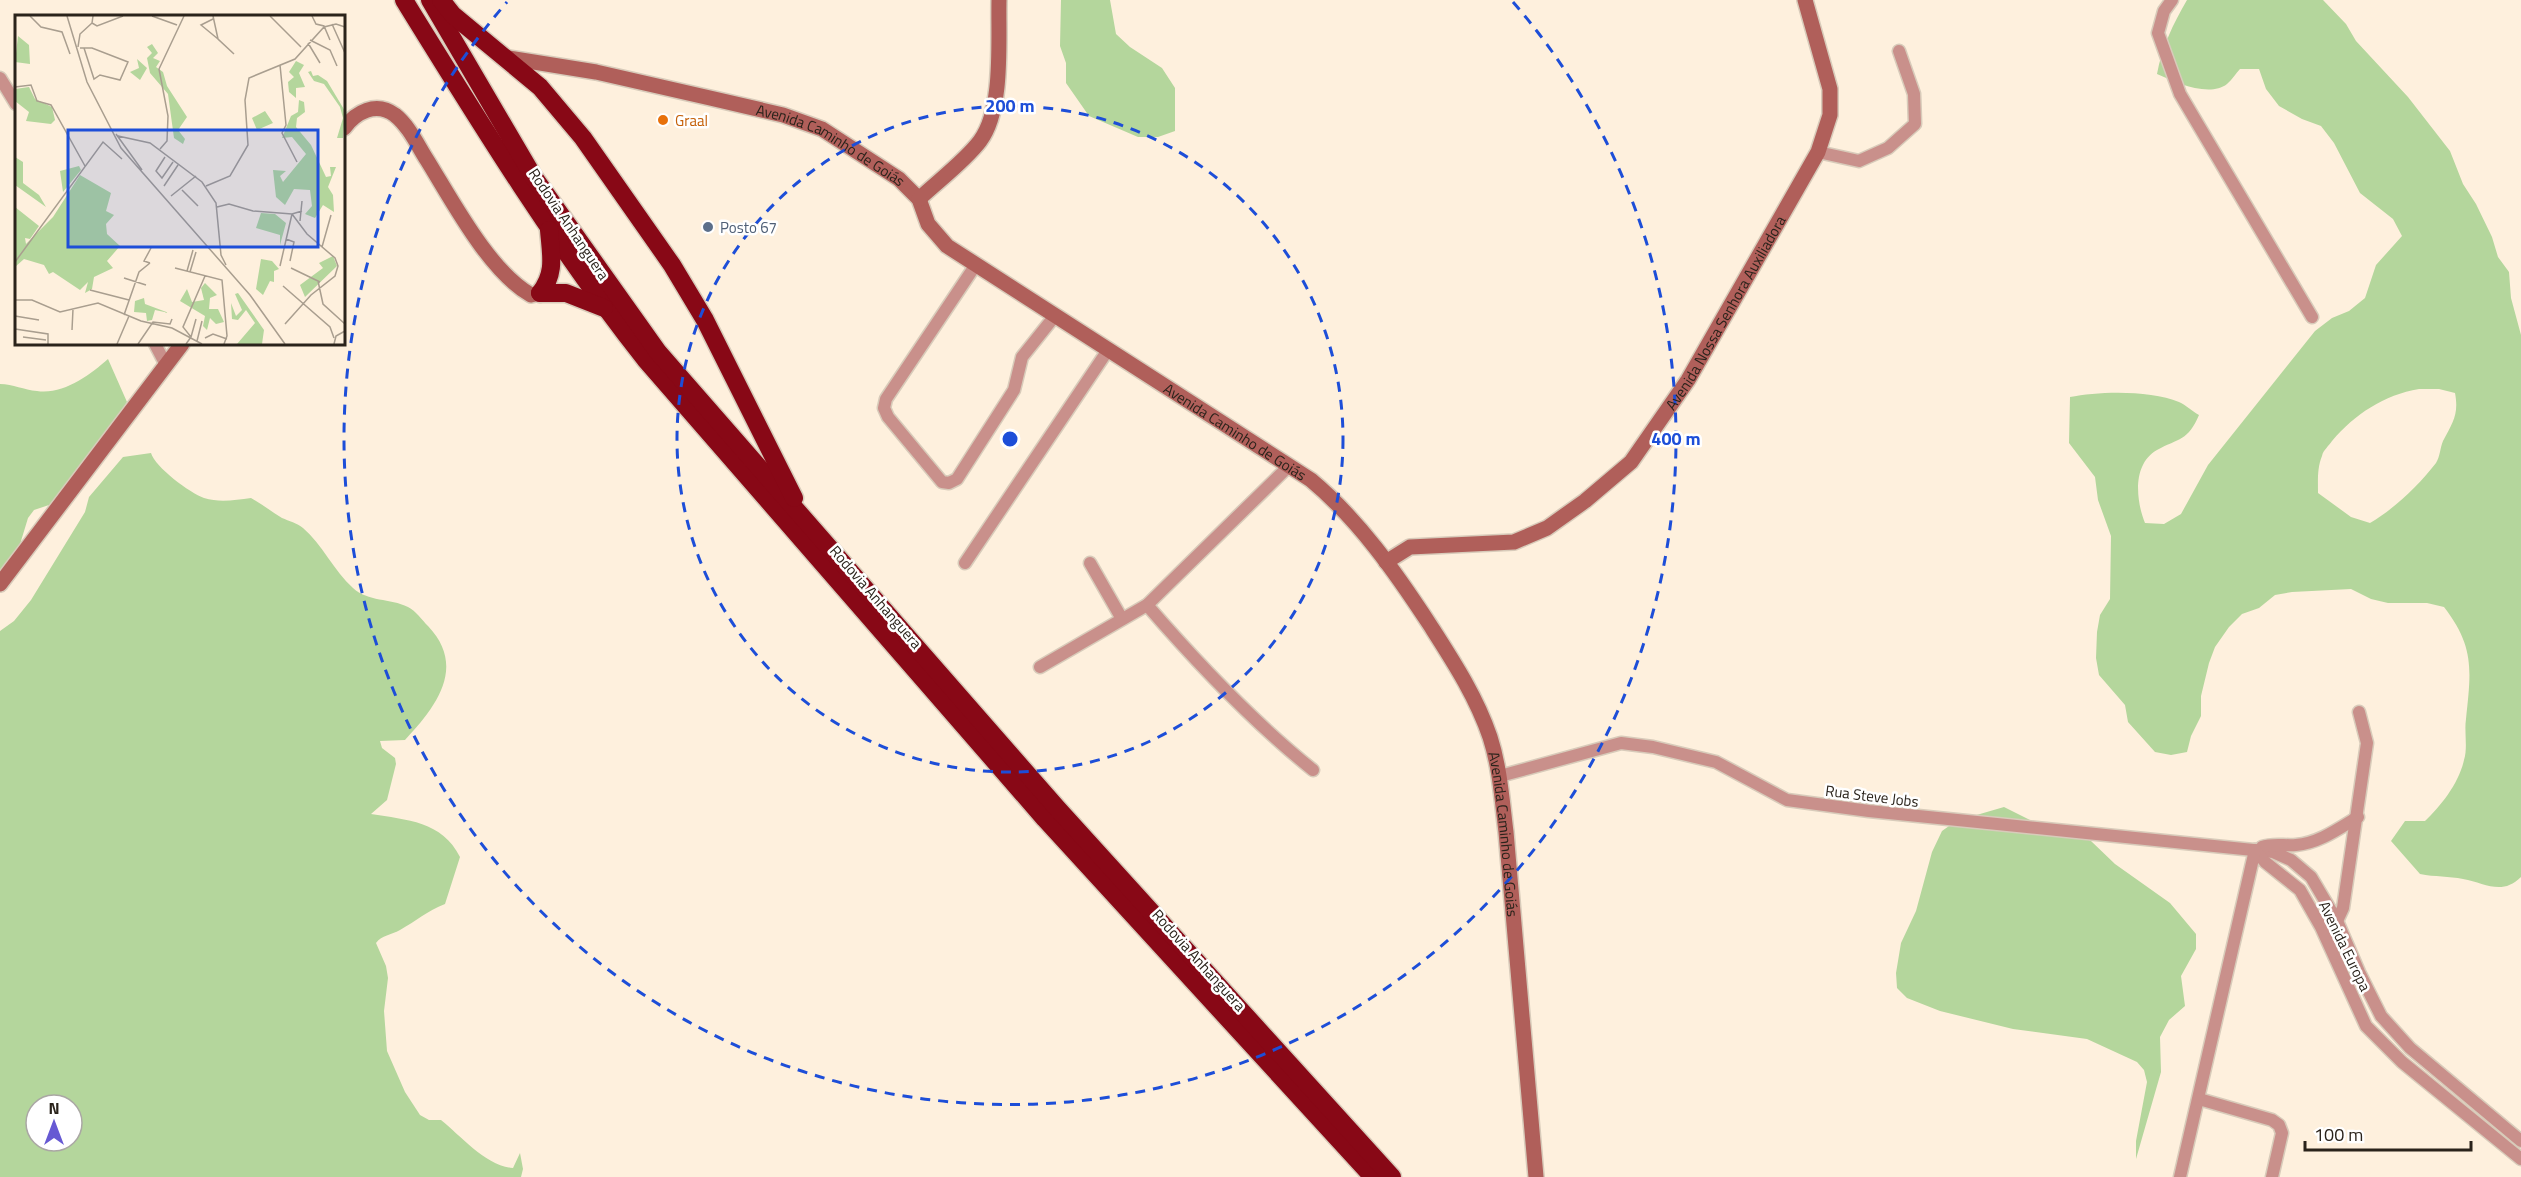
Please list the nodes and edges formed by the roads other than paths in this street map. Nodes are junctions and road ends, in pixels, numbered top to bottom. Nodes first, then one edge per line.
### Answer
1 (404, 0) edge
2 (430, 0) edge
3 (441, 0) edge
4 (999, 0) edge
5 (1804, 0) edge
6 (2172, 0) edge
7 (1899, 51) dead end
8 (502, 56) junction
9 (0, 78) edge
10 (15, 102) edge
11 (345, 127) edge
12 (1818, 152) junction
13 (919, 199) junction
14 (549, 229) junction
15 (975, 266) junction
16 (540, 293) junction
17 (604, 308) junction
18 (1054, 317) junction
19 (2312, 317) dead end
20 (155, 345) edge
21 (181, 345) edge
22 (1108, 350) junction
23 (166, 365) junction
24 (1289, 466) junction
25 (806, 521) junction
26 (965, 562) dead end
27 (1386, 562) junction
28 (1090, 563) dead end
29 (0, 584) edge
30 (1147, 605) junction
31 (1122, 619) junction
32 (1040, 667) dead end
33 (2359, 712) dead end
34 (1313, 770) dead end
35 (1500, 776) junction
36 (2358, 817) junction
37 (2255, 850) junction
38 (2337, 921) junction
39 (2321, 927) junction
40 (2199, 1100) junction
41 (2521, 1141) edge
42 (2521, 1160) edge
43 (1373, 1177) edge
44 (1392, 1177) edge
45 (1536, 1177) edge
46 (2180, 1177) edge
47 (2272, 1177) edge

1 - 14 highway, Rodovia Anhanguera
2 - 25 highway, Rodovia Anhanguera
3 - 8 highway
4 - 13 main road
5 - 12 main road, Avenida Nossa Senhora Auxiliadora
6 - 19 street
7 - 12 street
8 - 13 main road, Avenida Caminho de Goiás
8 - 25 highway
9 - 10 street
11 - 16 main road
12 - 27 main road, Avenida Nossa Senhora Auxiliadora
13 - 15 main road, Avenida Caminho de Goiás
14 - 16 highway
14 - 17 highway, Rodovia Anhanguera
15 - 18 main road, Avenida Caminho de Goiás
15 - 18 street
16 - 17 highway
17 - 43 highway, Rodovia Anhanguera
18 - 22 main road, Avenida Caminho de Goiás
20 - 23 street
21 - 23 main road
22 - 24 main road, Avenida Caminho de Goiás
22 - 26 street
23 - 29 main road
24 - 27 main road, Avenida Caminho de Goiás
24 - 30 street
25 - 44 highway, Rodovia Anhanguera
27 - 35 main road, Avenida Caminho de Goiás
28 - 31 street
30 - 31 street
30 - 34 street
31 - 32 street
33 - 36 street
35 - 37 street, Rua Steve Jobs
35 - 45 main road, Avenida Caminho de Goiás
36 - 37 street
36 - 38 street
37 - 38 street, Avenida Europa
37 - 39 street, Avenida Europa
37 - 40 street
38 - 39 street
38 - 41 street, Avenida Europa
39 - 42 street, Avenida Europa
40 - 46 street
40 - 47 street

